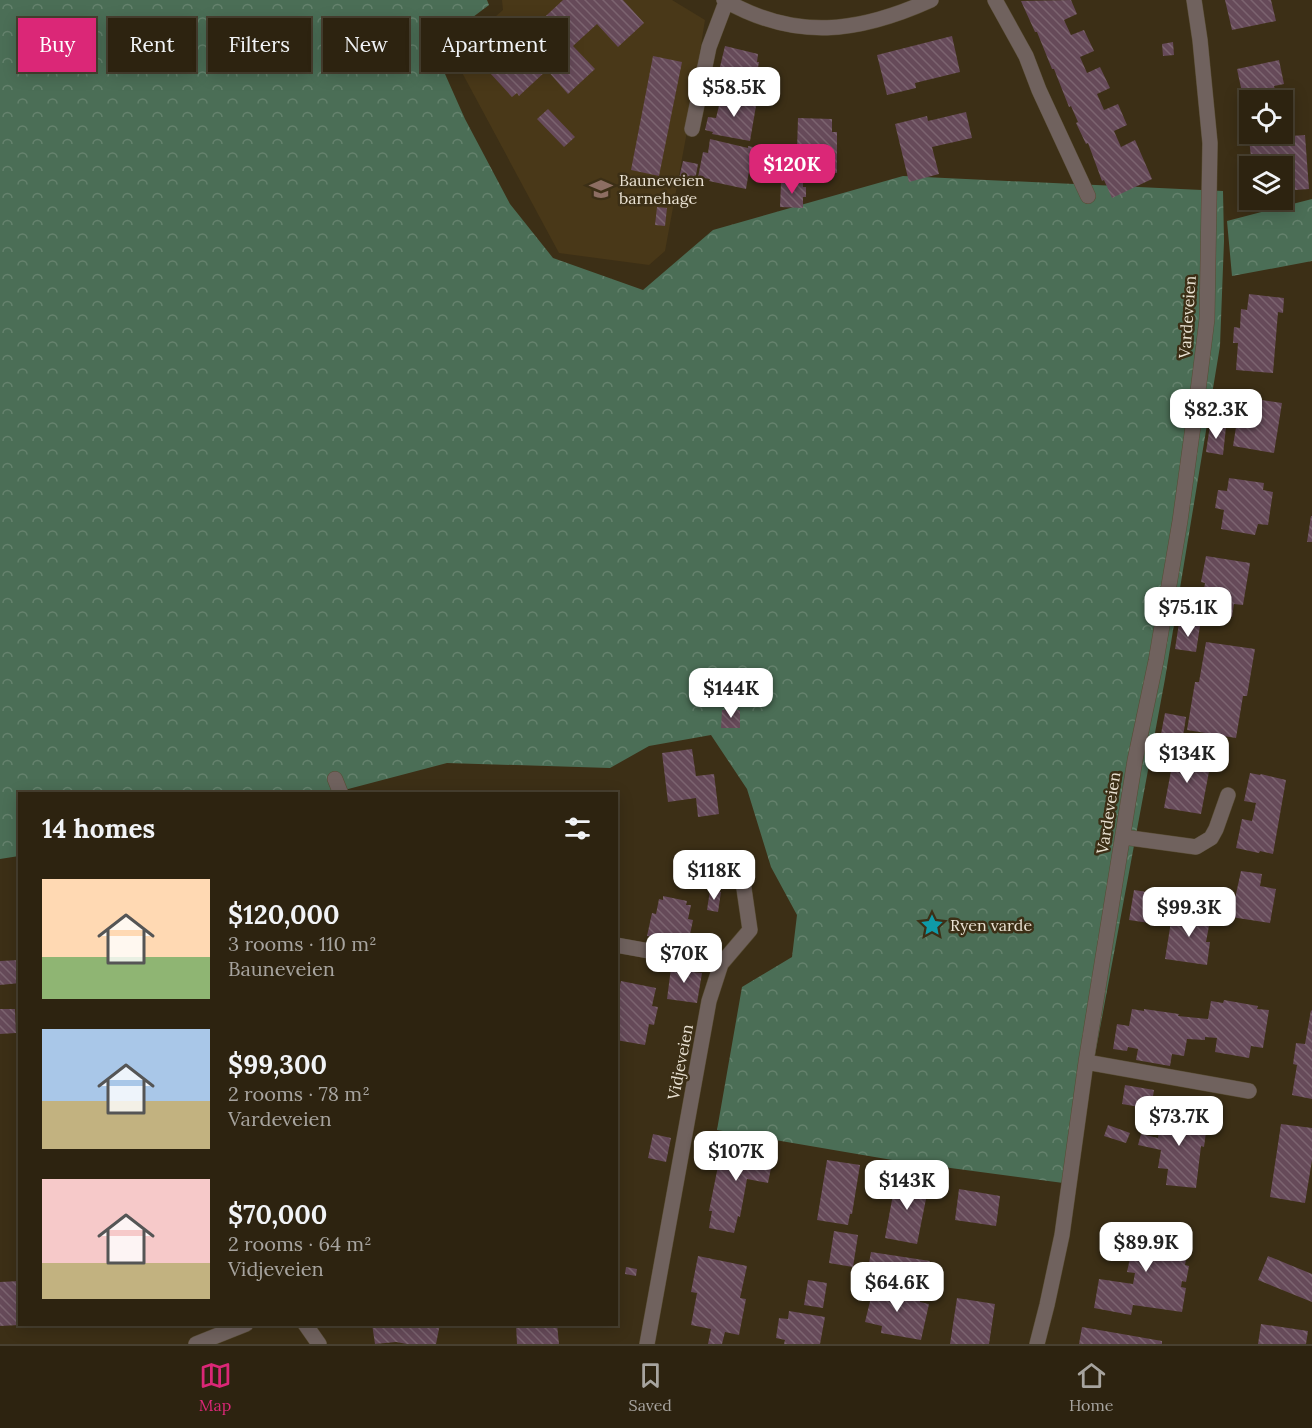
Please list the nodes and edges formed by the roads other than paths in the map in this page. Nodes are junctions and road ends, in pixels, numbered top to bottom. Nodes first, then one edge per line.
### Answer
1 (931, 0) edge
2 (995, 0) edge
3 (1194, 0) edge
4 (725, 1) edge
5 (906, 5) edge
6 (692, 129) dead end
7 (1088, 196) dead end
8 (1228, 795) dead end
9 (1123, 837) junction
10 (741, 868) dead end
11 (618, 945) edge
12 (721, 964) junction
13 (1086, 1062) junction
14 (1249, 1091) dead end
15 (241, 1326) edge
16 (306, 1326) edge
17 (196, 1344) edge
18 (319, 1344) edge
19 (646, 1344) edge
20 (1037, 1344) edge

1 - 5 street
2 - 7 street
3 - 9 street, Vardeveien
4 - 5 street
4 - 6 street
8 - 9 street
9 - 13 street, Vardeveien
10 - 12 street, Vidjeveien
11 - 12 street
12 - 19 street, Vidjeveien
13 - 14 street
13 - 20 street, Vardeveien
15 - 17 street
16 - 18 street

